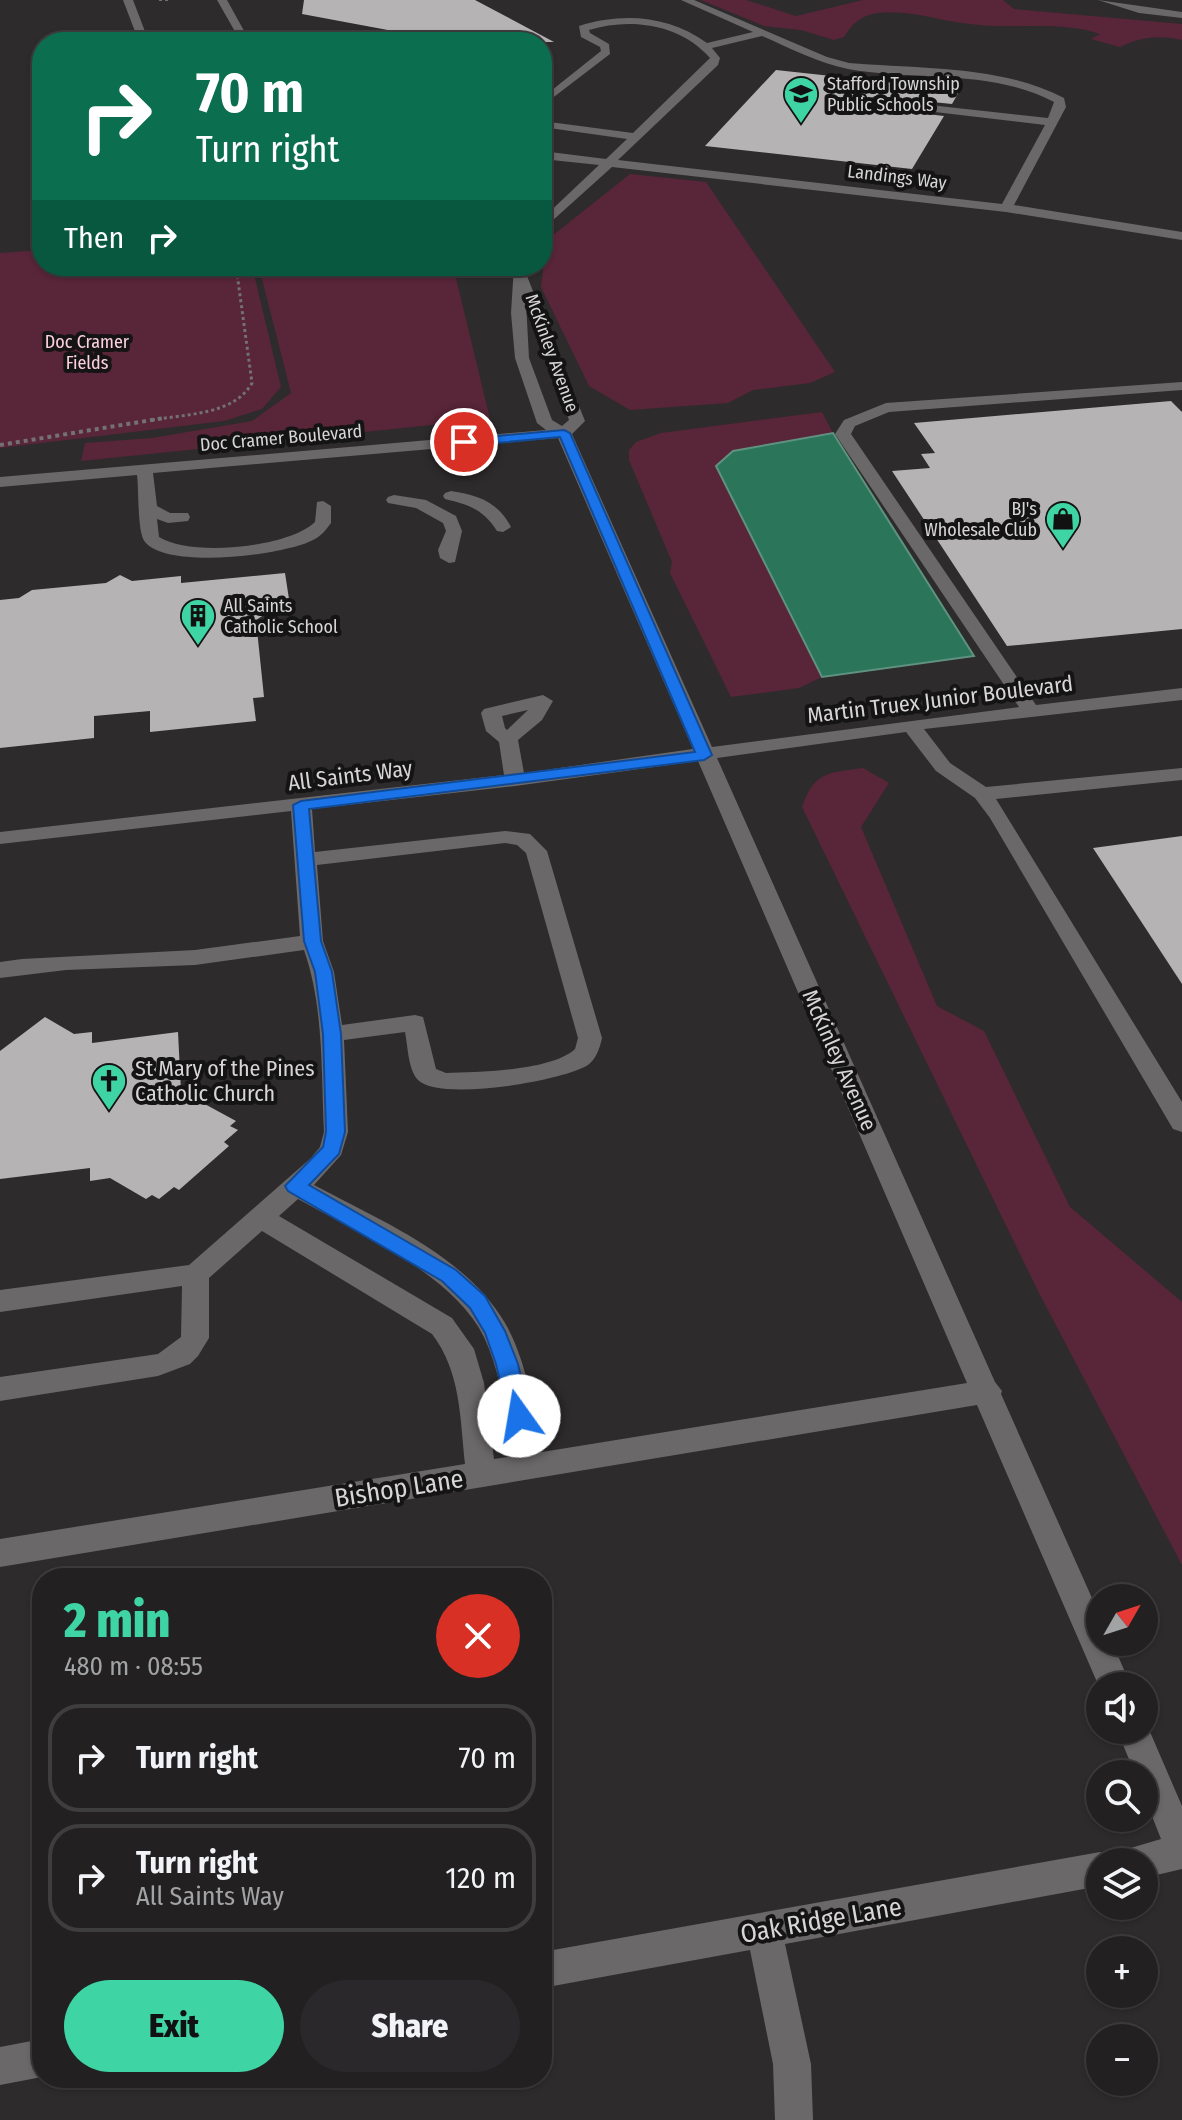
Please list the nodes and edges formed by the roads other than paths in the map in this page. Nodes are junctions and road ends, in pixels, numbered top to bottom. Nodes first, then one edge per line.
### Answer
1 (128, 0) edge
2 (222, 0) edge
3 (686, 0) edge
4 (1103, 0) edge
5 (1182, 15) edge
6 (140, 32) edge
7 (240, 32) edge
8 (763, 33) junction
9 (707, 46) junction
10 (552, 95) edge
11 (875, 102) dead end
12 (1052, 122) junction
13 (552, 125) edge
14 (635, 137) junction
15 (552, 156) edge
16 (607, 162) junction
17 (1006, 208) junction
18 (552, 216) edge
19 (1181, 235) edge
20 (520, 276) edge
21 (524, 276) edge
22 (1182, 386) edge
23 (564, 433) junction
24 (145, 470) junction
25 (0, 482) edge
26 (451, 496) dead end
27 (394, 500) dead end
28 (323, 506) dead end
29 (149, 509) junction
30 (182, 517) dead end
31 (503, 527) dead end
32 (449, 558) dead end
33 (1182, 694) edge
34 (1031, 711) junction
35 (911, 725) junction
36 (508, 739) junction
37 (704, 755) junction
38 (1182, 774) edge
39 (515, 780) junction
40 (982, 794) junction
41 (301, 805) junction
42 (0, 838) edge
43 (305, 860) junction
44 (312, 941) junction
45 (0, 970) edge
46 (332, 1034) junction
47 (1182, 1123) edge
48 (295, 1186) junction
49 (260, 1217) junction
50 (196, 1274) junction
51 (0, 1301) edge
52 (0, 1389) edge
53 (988, 1391) junction
54 (530, 1467) junction
55 (481, 1475) junction
56 (0, 1553) edge
57 (1109, 1672) edge
58 (1140, 1744) edge
59 (1182, 1850) edge
60 (1158, 1856) edge
61 (1086, 1872) edge
62 (764, 1931) junction
63 (552, 1968) edge
64 (32, 2060) edge
65 (0, 2066) edge
66 (794, 2120) edge

1 - 6 street
2 - 7 street
3 - 8 street
4 - 5 street
8 - 9 street
8 - 12 street
9 - 10 street
9 - 14 street
11 - 12 street
12 - 17 street
13 - 14 street
14 - 16 street
15 - 16 street, Landings Way
16 - 17 street, Landings Way
16 - 18 street
17 - 19 street, Landings Way
20 - 23 street, McKinley Avenue
21 - 23 street, McKinley Avenue
22 - 34 street
23 - 24 street, Doc Cramer Boulevard
23 - 37 street, McKinley Avenue
24 - 25 street, Doc Cramer Boulevard
24 - 29 street
26 - 31 street
27 - 32 street
28 - 29 street
29 - 30 street
33 - 34 street, Martin Truex Junior Boulevard
34 - 35 street, Martin Truex Junior Boulevard
35 - 37 street, Martin Truex Junior Boulevard
35 - 40 street
36 - 36 street
36 - 39 street
37 - 39 street, All Saints Way
37 - 53 street, McKinley Avenue
38 - 40 street
39 - 41 street, All Saints Way
40 - 47 street
41 - 42 street, All Saints Way
41 - 43 street
43 - 44 street
43 - 46 street
44 - 45 street
44 - 46 street
46 - 48 street
48 - 49 street
48 - 54 street
49 - 50 street
49 - 55 street
50 - 51 street
50 - 52 street
53 - 54 street, Bishop Lane
53 - 57 street, McKinley Avenue
54 - 55 street, Bishop Lane
55 - 56 street, Bishop Lane
58 - 59 street
59 - 60 street
61 - 62 street, Oak Ridge Lane
62 - 63 street, Oak Ridge Lane
62 - 66 street
64 - 65 street

